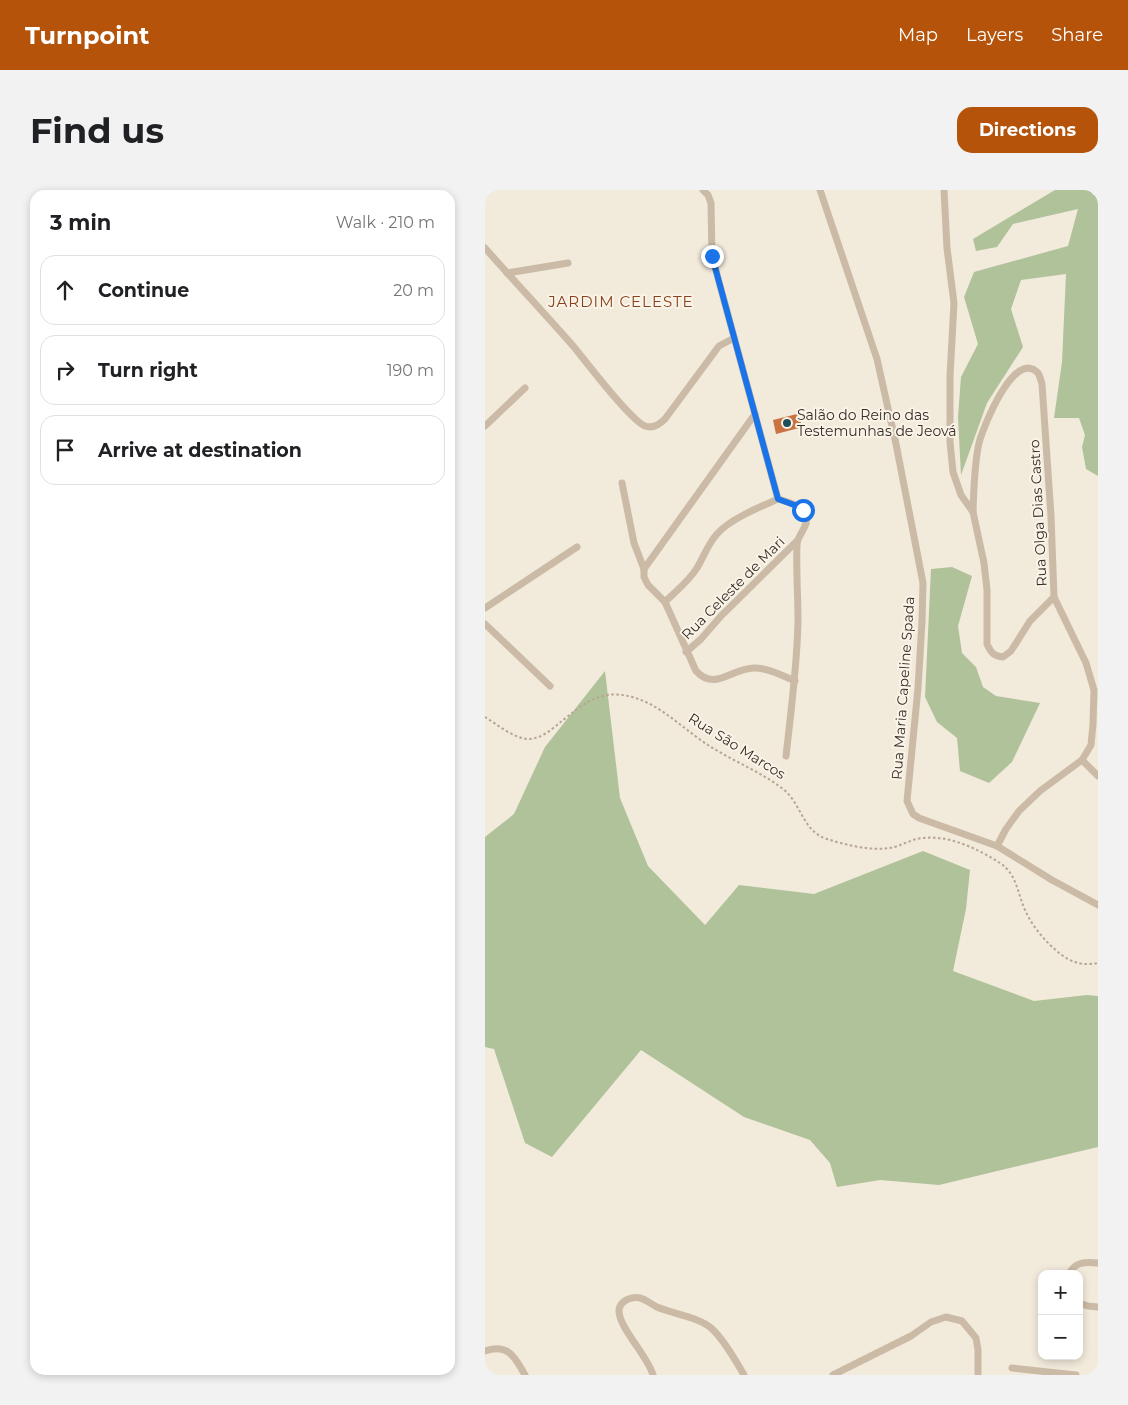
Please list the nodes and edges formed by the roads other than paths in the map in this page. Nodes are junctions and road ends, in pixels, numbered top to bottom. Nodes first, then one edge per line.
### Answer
1 (703, 190) edge
2 (820, 190) edge
3 (944, 190) edge
4 (485, 248) edge
5 (568, 263) dead end
6 (507, 274) junction
7 (734, 338) junction
8 (525, 388) dead end
9 (755, 414) junction
10 (485, 426) edge
11 (622, 483) dead end
12 (778, 499) junction
13 (973, 512) junction
14 (797, 541) junction
15 (577, 547) dead end
16 (643, 569) junction
17 (1054, 597) junction
18 (665, 602) junction
19 (485, 608) edge
20 (485, 624) edge
21 (686, 652) junction
22 (795, 681) junction
23 (550, 686) dead end
24 (785, 756) dead end
25 (1083, 760) junction
26 (1098, 776) edge
27 (997, 846) junction
28 (1098, 905) edge
29 (1098, 1263) edge
30 (1071, 1270) edge
31 (1083, 1304) edge
32 (1098, 1307) edge
33 (485, 1351) edge
34 (1012, 1368) dead end
35 (523, 1372) edge
36 (516, 1375) edge
37 (653, 1375) edge
38 (744, 1375) edge
39 (833, 1375) edge
40 (978, 1375) edge
41 (1076, 1375) edge

1 - 7 street
2 - 27 street, Rua Maria Capeline Spada
3 - 13 street
4 - 6 street
5 - 6 street
6 - 7 street
7 - 9 street
8 - 10 street
9 - 12 street
9 - 16 street
11 - 16 street
12 - 14 street
12 - 18 street
13 - 17 street
13 - 17 street, Rua Olga Dias Castro
14 - 21 street, Rua Celeste de Mari
14 - 22 street
15 - 19 street
16 - 18 street
17 - 25 street, Rua Olga Dias Castro
18 - 21 street
20 - 23 street
21 - 22 street
22 - 24 street
25 - 26 street
25 - 27 street
27 - 28 street, Rua Maria Capeline Spada
29 - 30 street
31 - 32 street
33 - 35 street
34 - 41 street
35 - 36 street
37 - 38 street
39 - 40 street

